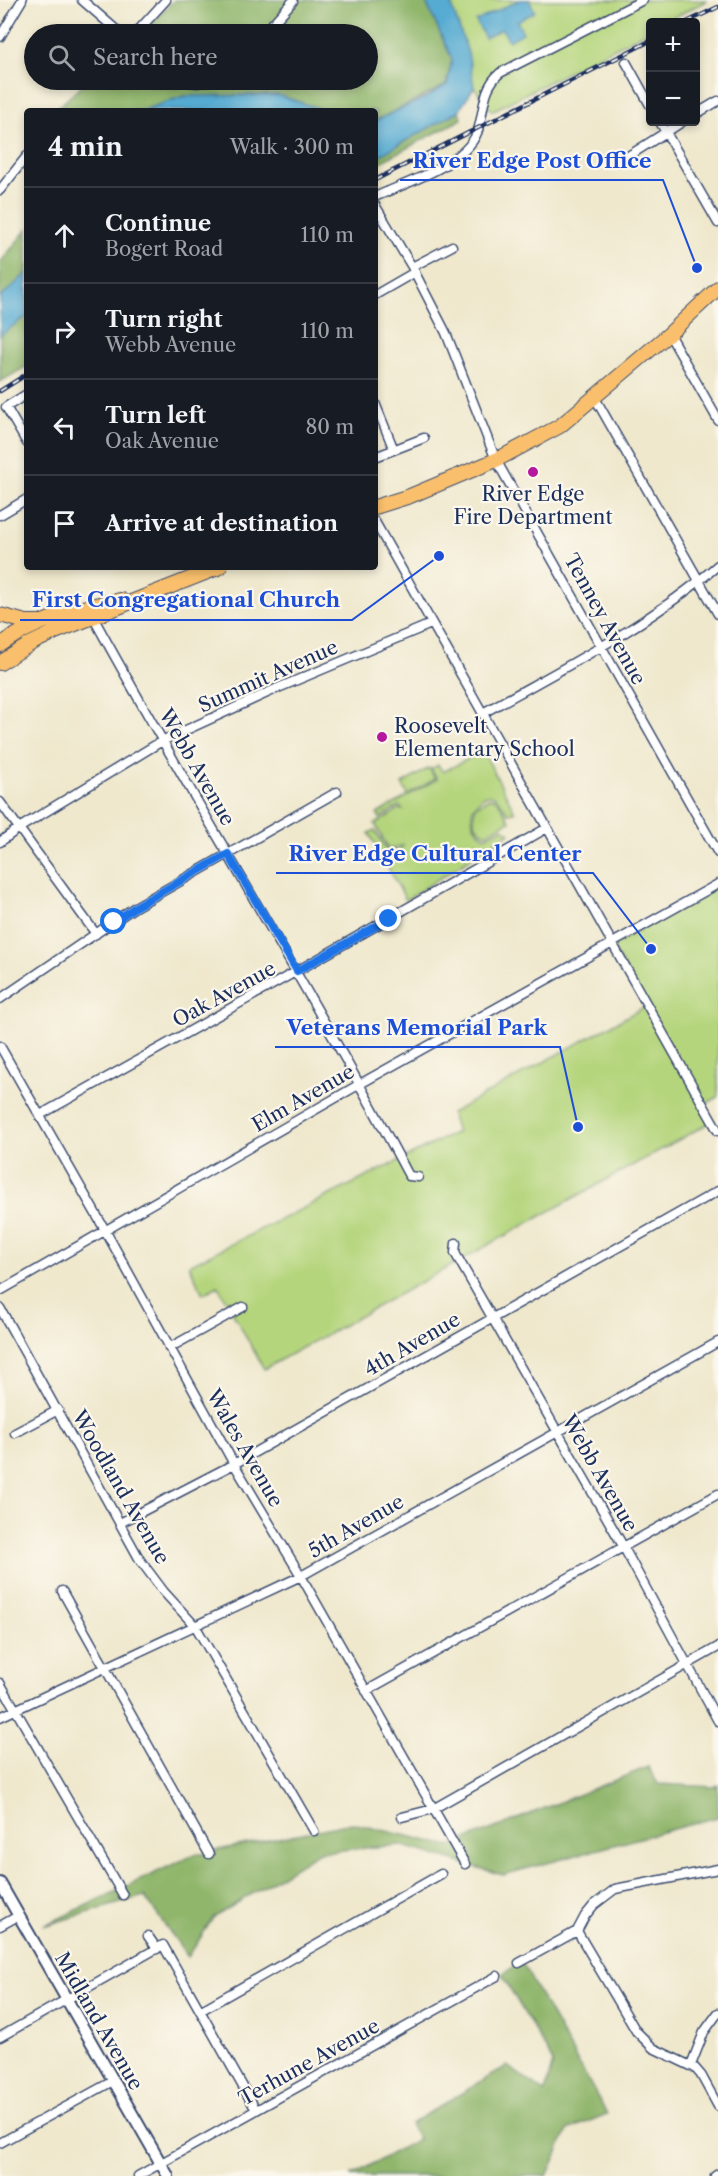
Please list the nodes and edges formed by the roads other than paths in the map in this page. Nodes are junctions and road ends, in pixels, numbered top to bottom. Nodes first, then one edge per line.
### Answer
1 (22, 0) edge
2 (82, 0) edge
3 (166, 0) edge
4 (643, 0) edge
5 (293, 1) edge
6 (110, 24) edge
7 (144, 24) edge
8 (272, 24) edge
9 (0, 37) edge
10 (626, 62) dead end
11 (646, 96) edge
12 (718, 101) edge
13 (700, 112) edge
14 (662, 126) edge
15 (674, 126) edge
16 (665, 131) junction
17 (24, 160) edge
18 (619, 162) dead end
19 (0, 190) edge
20 (378, 196) edge
21 (378, 210) edge
22 (718, 223) edge
23 (452, 246) dead end
24 (413, 270) junction
25 (718, 288) edge
26 (378, 293) edge
27 (669, 334) junction
28 (24, 396) edge
29 (595, 398) junction
30 (378, 417) edge
31 (718, 420) edge
32 (24, 438) edge
33 (424, 438) dead end
34 (394, 450) junction
35 (378, 456) edge
36 (496, 460) junction
37 (24, 501) edge
38 (378, 506) edge
39 (0, 516) edge
40 (378, 527) edge
41 (718, 565) edge
42 (212, 570) edge
43 (699, 581) junction
44 (144, 596) junction
45 (73, 612) junction
46 (718, 614) edge
47 (0, 615) edge
48 (93, 616) junction
49 (46, 621) junction
50 (0, 623) edge
51 (431, 624) junction
52 (5, 641) edge
53 (601, 646) junction
54 (0, 663) edge
55 (483, 713) junction
56 (162, 741) junction
57 (337, 792) dead end
58 (0, 802) edge
59 (19, 828) junction
60 (547, 828) junction
61 (0, 842) edge
62 (228, 854) junction
63 (718, 854) edge
64 (718, 884) edge
65 (96, 934) junction
66 (613, 944) junction
67 (297, 971) junction
68 (0, 999) edge
69 (0, 1046) edge
70 (360, 1084) junction
71 (40, 1115) junction
72 (718, 1131) edge
73 (418, 1177) dead end
74 (718, 1191) edge
75 (105, 1230) junction
76 (456, 1243) dead end
77 (0, 1291) edge
78 (243, 1307) dead end
79 (0, 1308) edge
80 (493, 1317) junction
81 (718, 1342) edge
82 (169, 1348) junction
83 (58, 1410) junction
84 (558, 1431) junction
85 (15, 1433) dead end
86 (234, 1464) junction
87 (718, 1494) edge
88 (120, 1523) junction
89 (623, 1546) junction
90 (301, 1576) junction
91 (62, 1591) dead end
92 (196, 1627) junction
93 (718, 1647) edge
94 (686, 1665) junction
95 (106, 1669) junction
96 (0, 1683) edge
97 (366, 1691) junction
98 (15, 1711) junction
99 (0, 1717) edge
100 (718, 1721) edge
101 (434, 1809) junction
102 (402, 1817) dead end
103 (314, 1831) dead end
104 (209, 1854) dead end
105 (465, 1864) dead end
106 (718, 1869) edge
107 (441, 1874) dead end
108 (0, 1883) edge
109 (123, 1895) dead end
110 (18, 1916) junction
111 (0, 1926) edge
112 (577, 1931) junction
113 (148, 1936) dead end
114 (157, 1948) junction
115 (519, 1963) dead end
116 (497, 1976) dead end
117 (66, 2000) junction
118 (200, 2011) junction
119 (718, 2013) edge
120 (0, 2037) edge
121 (691, 2065) junction
122 (112, 2081) junction
123 (718, 2106) edge
124 (256, 2110) junction
125 (0, 2143) edge
126 (160, 2164) junction
127 (138, 2176) edge
128 (168, 2176) edge

1 - 9 street
2 - 6 street
3 - 7 street
4 - 20 street
5 - 8 street
10 - 11 street
12 - 13 street
14 - 16 street
15 - 16 street
16 - 18 street
16 - 22 street
17 - 19 street
21 - 24 street, Tenney Avenue
23 - 24 street
24 - 26 street
24 - 36 street, Tenney Avenue
25 - 27 main road
27 - 29 main road
27 - 31 street
28 - 32 street
29 - 36 main road
29 - 43 street
30 - 34 street
33 - 34 street
34 - 35 street
36 - 38 main road
36 - 53 street, Tenney Avenue
37 - 39 street
40 - 51 street
41 - 43 street
42 - 44 main road
43 - 46 street
43 - 53 street
44 - 45 main road
44 - 48 main road
45 - 48 main road
45 - 49 main road
47 - 49 main road
48 - 54 main road
48 - 56 street, Webb Avenue
49 - 52 main road
50 - 52 main road
51 - 55 street
51 - 56 street, Summit Avenue
53 - 55 street
53 - 63 street, Tenney Avenue
55 - 60 street
56 - 59 street, Summit Avenue
56 - 62 street, Webb Avenue
57 - 62 street
58 - 59 street
59 - 61 street, Summit Avenue
59 - 65 street
60 - 66 street
60 - 67 street, Oak Avenue
62 - 65 street
62 - 67 street, Webb Avenue
64 - 66 street, Elm Avenue
65 - 68 street
66 - 70 street, Elm Avenue
66 - 72 street
67 - 70 street, Webb Avenue
67 - 71 street, Oak Avenue
69 - 71 street, Wales Avenue
70 - 73 street, Webb Avenue
70 - 75 street, Elm Avenue
71 - 75 street, Wales Avenue
74 - 80 street, 4th Avenue
75 - 77 street, Elm Avenue
75 - 82 street, Wales Avenue
76 - 80 street, Webb Avenue
78 - 82 street
79 - 83 street, Woodland Avenue
80 - 84 street, Webb Avenue
80 - 86 street, 4th Avenue
81 - 84 street, 5th Avenue
82 - 86 street, Wales Avenue
83 - 85 street
83 - 88 street, Woodland Avenue
84 - 89 street, Webb Avenue
84 - 90 street, 5th Avenue
86 - 88 street, 4th Avenue
86 - 90 street, Wales Avenue
87 - 89 street
88 - 92 street, Woodland Avenue
89 - 94 street, Webb Avenue
89 - 97 street
90 - 92 street, 5th Avenue
90 - 97 street, Wales Avenue
91 - 95 street
92 - 95 street, 5th Avenue
92 - 103 street, Woodland Avenue
93 - 94 street
94 - 100 street, Webb Avenue
94 - 101 street
95 - 98 street, 5th Avenue
95 - 104 street
96 - 98 street
97 - 101 street, Wales Avenue
98 - 99 street, 5th Avenue
98 - 109 street
101 - 102 street
101 - 105 street, Wales Avenue
106 - 112 street
107 - 118 street
108 - 110 street, Midland Avenue
110 - 111 street
110 - 117 street, Midland Avenue
112 - 115 street
112 - 121 street
113 - 114 street
114 - 117 street
114 - 118 street
116 - 124 street, Terhune Avenue
117 - 120 street
117 - 122 street, Midland Avenue
118 - 124 street
119 - 121 street
121 - 123 street
122 - 125 street
122 - 126 street, Midland Avenue
124 - 126 street, Terhune Avenue
126 - 127 street, Terhune Avenue
126 - 128 street, Midland Avenue

